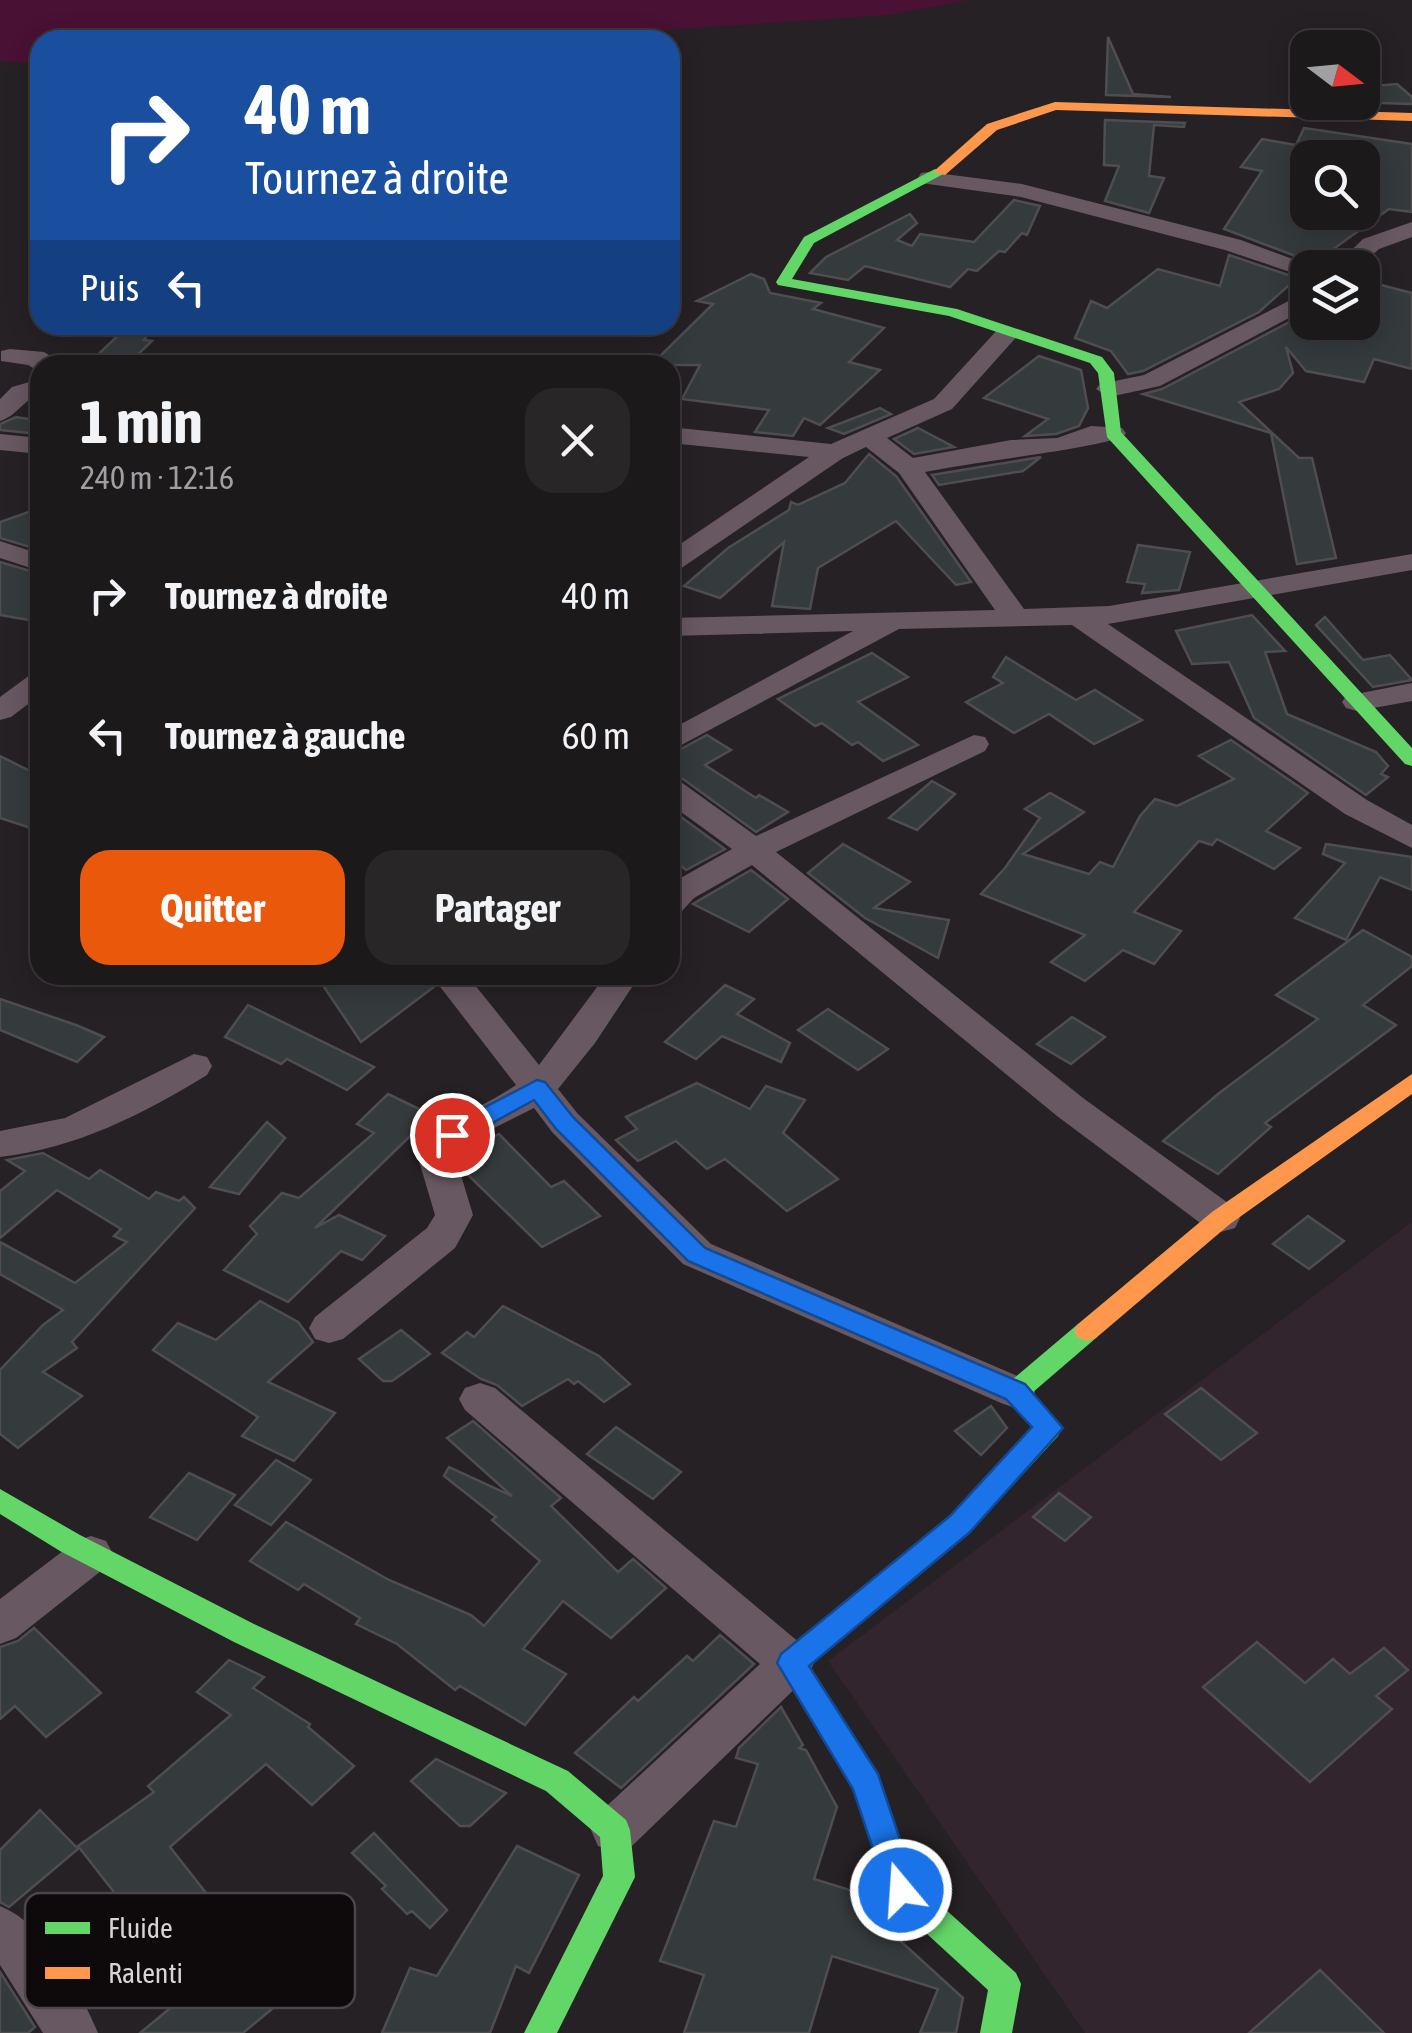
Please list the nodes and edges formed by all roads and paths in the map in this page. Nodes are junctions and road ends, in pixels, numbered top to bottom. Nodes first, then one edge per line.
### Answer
1 (1412, 117) edge
2 (930, 178) junction
3 (1412, 229) edge
4 (1364, 250) edge
5 (1290, 265) edge
6 (1290, 308) edge
7 (1008, 333) junction
8 (10, 356) dead end
9 (30, 361) edge
10 (30, 389) edge
11 (1109, 389) junction
12 (0, 413) edge
13 (1113, 433) junction
14 (680, 436) edge
15 (868, 437) junction
16 (0, 442) edge
17 (30, 445) edge
18 (834, 452) junction
19 (908, 467) junction
20 (0, 549) edge
21 (680, 556) edge
22 (30, 560) edge
23 (1412, 562) edge
24 (1257, 590) junction
25 (1078, 616) junction
26 (1015, 618) junction
27 (895, 620) junction
28 (680, 627) edge
29 (30, 688) edge
30 (1412, 692) edge
31 (1357, 702) junction
32 (0, 711) edge
33 (680, 737) edge
34 (974, 744) dead end
35 (1412, 760) edge
36 (680, 795) edge
37 (1412, 838) edge
38 (754, 850) junction
39 (680, 893) edge
40 (456, 985) edge
41 (617, 985) edge
42 (194, 1066) dead end
43 (1412, 1082) edge
44 (537, 1088) junction
45 (0, 1144) edge
46 (1221, 1218) junction
47 (329, 1328) dead end
48 (1016, 1392) junction
49 (480, 1399) dead end
50 (0, 1500) edge
51 (91, 1554) junction
52 (0, 1625) edge
53 (792, 1663) junction
54 (615, 1830) junction
55 (0, 1930) edge
56 (25, 1956) edge
57 (57, 2008) edge
58 (72, 2033) edge
59 (540, 2033) edge
60 (996, 2033) edge

1 - 2 street
2 - 5 street
2 - 7 street
3 - 4 street
6 - 11 street
7 - 11 street
7 - 15 street
8 - 9 street
10 - 12 street
11 - 13 street
13 - 19 street
13 - 24 street
14 - 18 street
15 - 18 street
15 - 19 street
16 - 17 street
18 - 21 street
19 - 26 street
20 - 22 street
23 - 24 street
24 - 25 street
24 - 31 street
25 - 26 street
25 - 37 street
26 - 27 street
27 - 28 street
27 - 33 street
29 - 32 street
30 - 31 street
31 - 35 street
34 - 38 street
36 - 38 street
38 - 39 street
38 - 46 street
40 - 44 street
41 - 44 street
42 - 45 street
43 - 46 street
44 - 47 street
44 - 48 street
46 - 48 street
48 - 53 street
49 - 53 street
50 - 51 street
51 - 52 street
51 - 54 street
53 - 54 street
53 - 60 street
54 - 59 street
55 - 56 street
57 - 58 street

